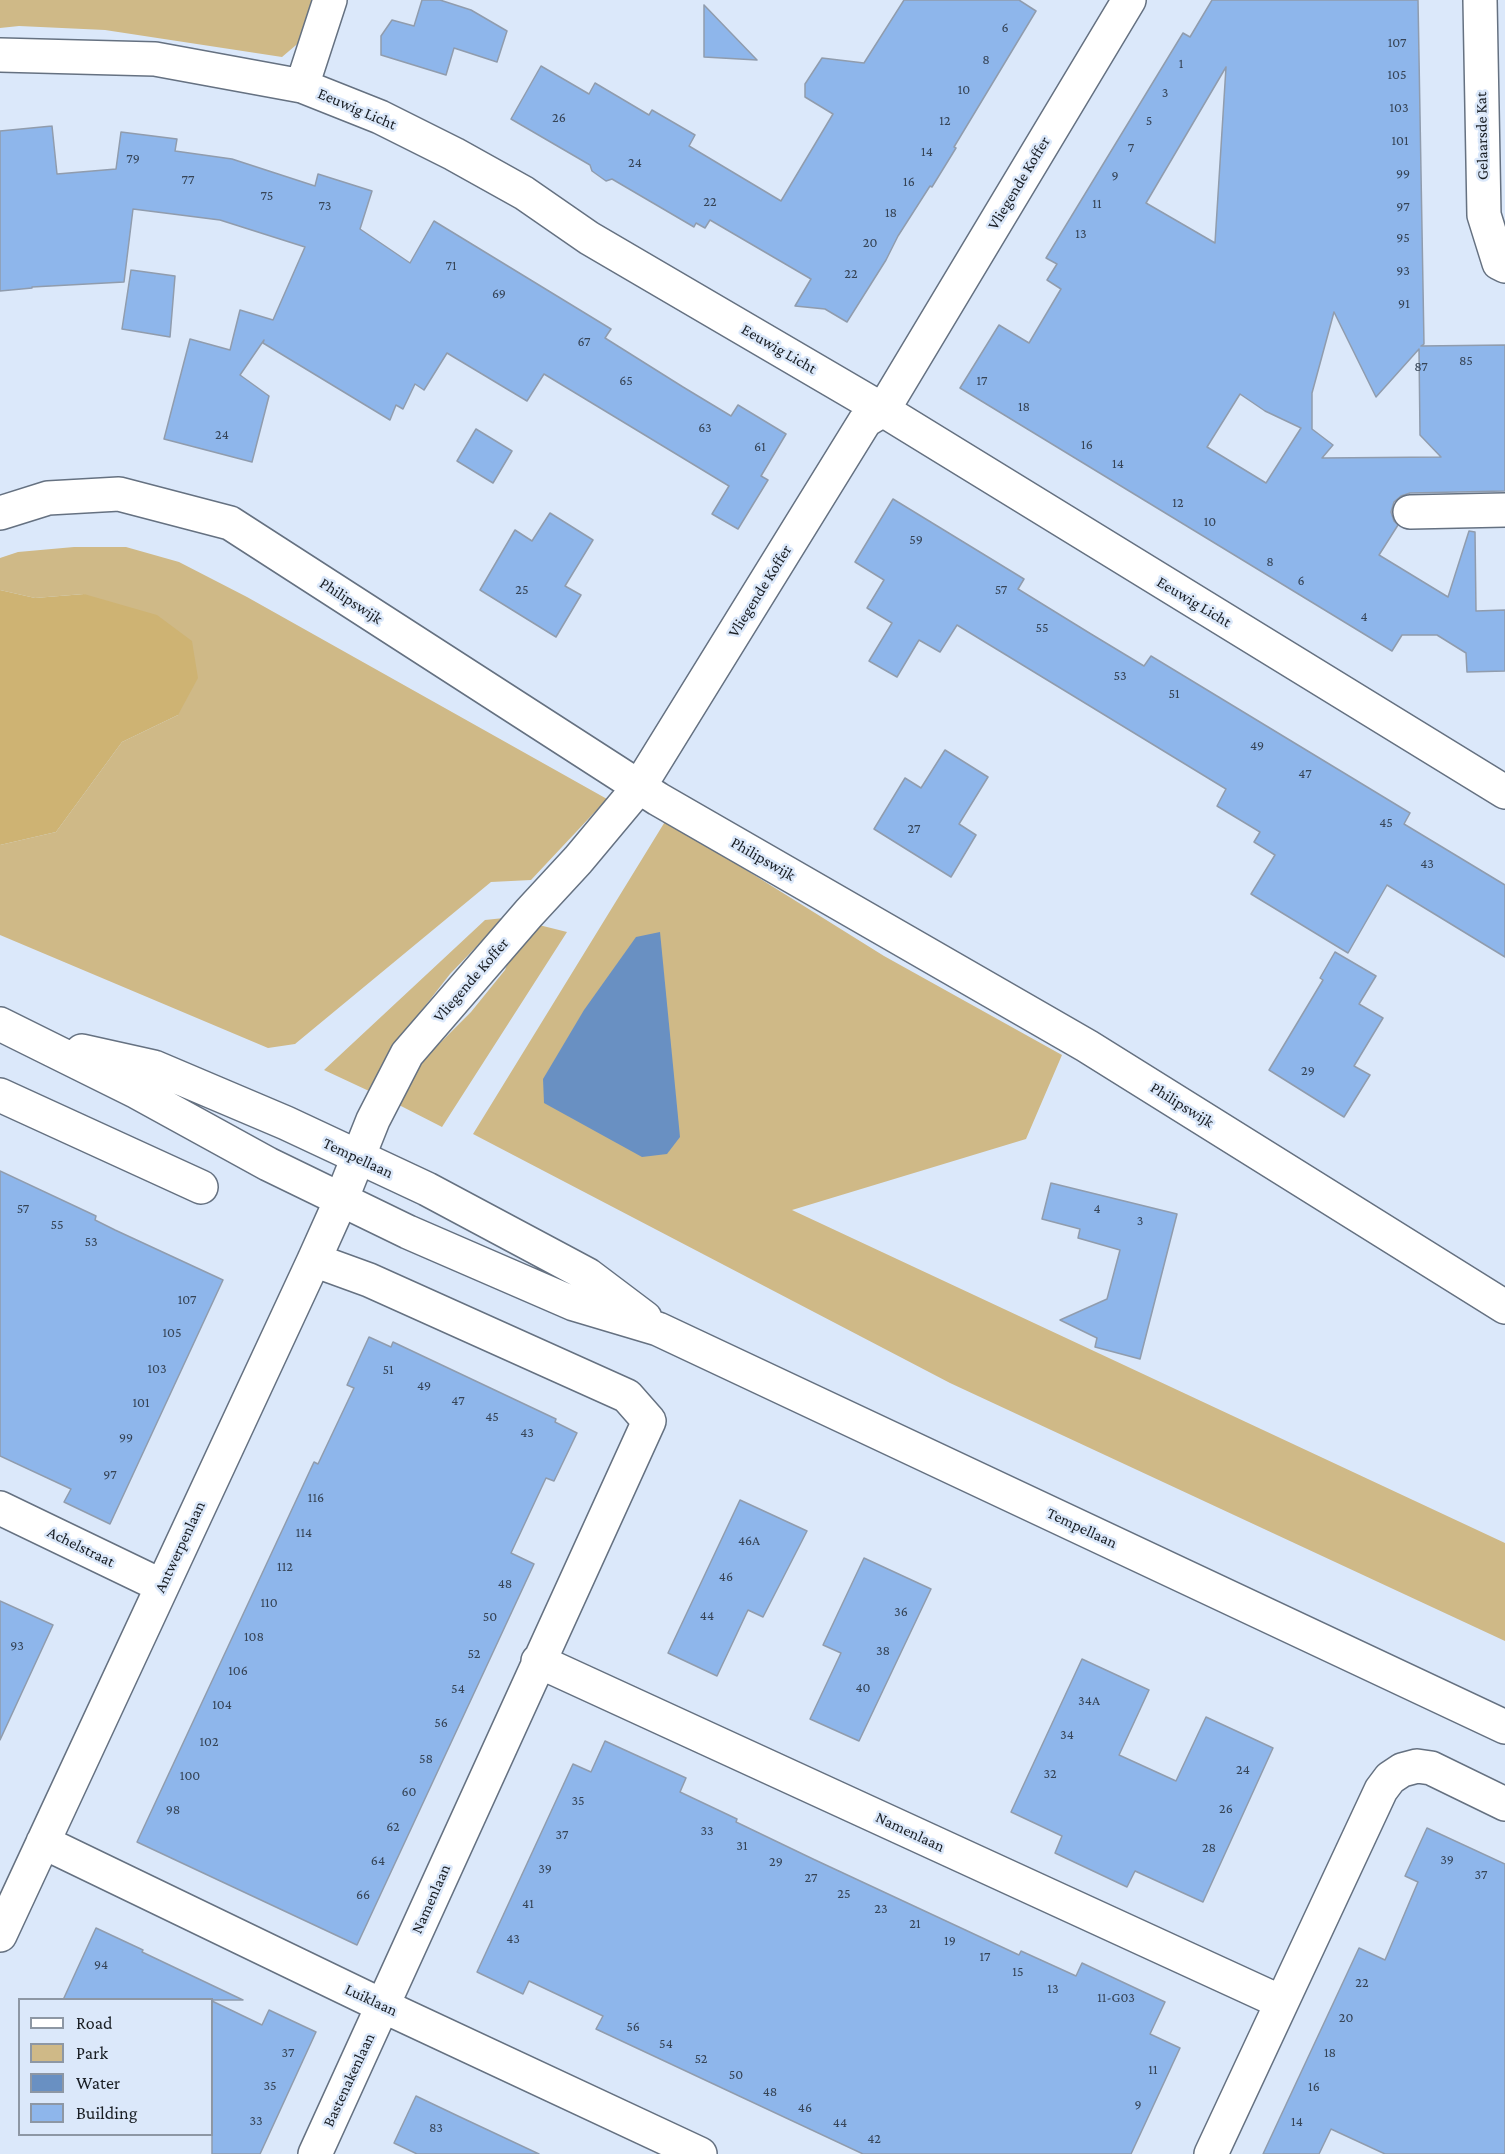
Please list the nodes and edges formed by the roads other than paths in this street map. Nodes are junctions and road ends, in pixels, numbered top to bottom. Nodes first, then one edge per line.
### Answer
1 (330, 0) edge
2 (1129, 0) edge
3 (1479, 0) edge
4 (0, 55) edge
5 (302, 86) junction
6 (1505, 266) edge
7 (883, 410) junction
8 (1505, 510) edge
9 (1410, 512) dead end
10 (0, 513) edge
11 (639, 787) junction
12 (1505, 792) edge
13 (0, 1024) edge
14 (34, 1040) junction
15 (0, 1095) edge
16 (358, 1158) junction
17 (201, 1187) dead end
18 (341, 1200) junction
19 (314, 1260) junction
20 (1505, 1307) edge
21 (658, 1329) junction
22 (0, 1508) edge
23 (162, 1586) junction
24 (538, 1661) junction
25 (1505, 1726) edge
26 (1505, 1804) edge
27 (43, 1842) junction
28 (2, 1925) edge
29 (1281, 2002) junction
30 (383, 2006) junction
31 (315, 2154) edge
32 (700, 2154) edge
33 (1212, 2154) edge

1 - 5 street
2 - 7 street, Vliegende Koffer
3 - 6 street, Gelaarsde Kat
4 - 5 street, Eeuwig Licht
5 - 7 street, Eeuwig Licht
7 - 11 street, Vliegende Koffer
7 - 12 street, Eeuwig Licht
8 - 9 street
10 - 11 street, Philipswijk
11 - 16 street, Vliegende Koffer
11 - 20 street, Philipswijk
13 - 14 street, Tempellaan
14 - 16 street, Tempellaan
14 - 18 street, Tempellaan
15 - 17 street
16 - 18 street, Antwerpenlaan
16 - 21 street, Tempellaan
18 - 19 street, Antwerpenlaan
18 - 21 street, Tempellaan
19 - 23 street, Antwerpenlaan
19 - 24 street, Namenlaan
21 - 25 street, Tempellaan
22 - 23 street, Achelstraat
23 - 27 street, Antwerpenlaan
24 - 29 street, Namenlaan
24 - 30 street, Namenlaan
26 - 29 street
27 - 28 street, Antwerpenlaan
27 - 30 street, Luiklaan
29 - 33 street
30 - 31 street, Bastenakenlaan
30 - 32 street, Luiklaan

